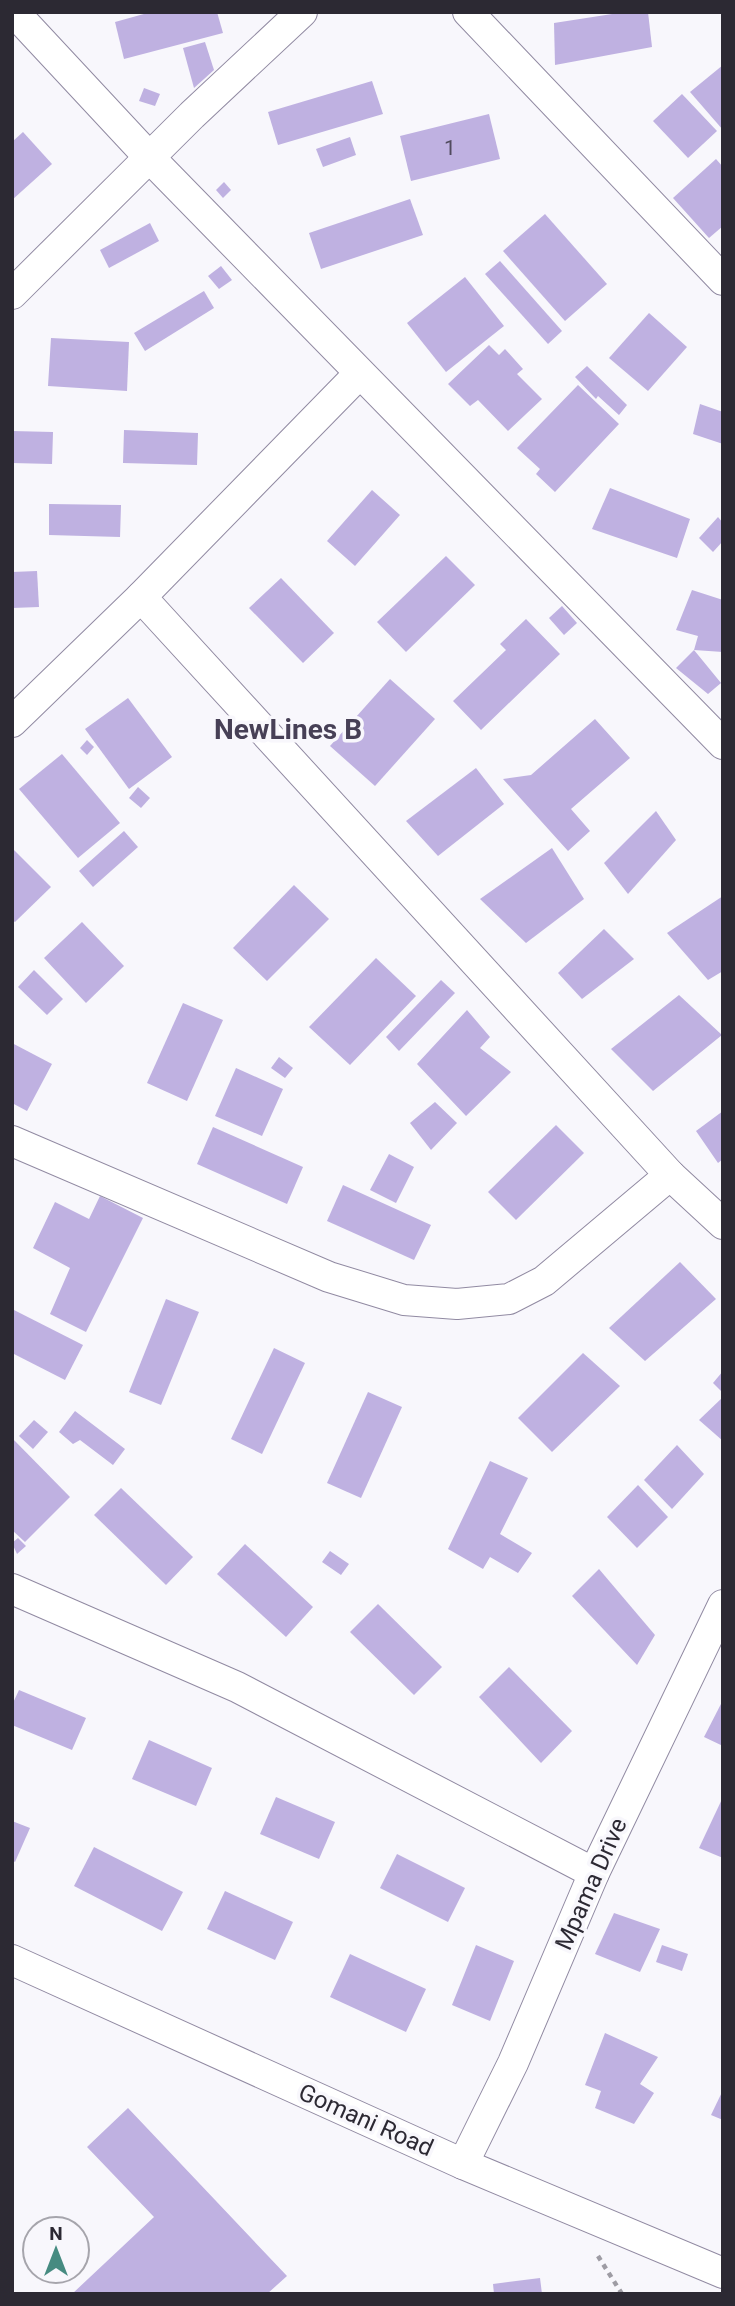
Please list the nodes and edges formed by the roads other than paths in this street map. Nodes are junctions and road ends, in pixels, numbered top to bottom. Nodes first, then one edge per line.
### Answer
1 (14, 12) edge
2 (302, 12) edge
3 (468, 12) edge
4 (149, 157) junction
5 (723, 280) edge
6 (12, 294) edge
7 (359, 374) junction
8 (141, 597) junction
9 (12, 722) edge
10 (723, 744) edge
11 (12, 1141) edge
12 (670, 1175) junction
13 (723, 1224) edge
14 (12, 1589) edge
15 (723, 1605) edge
16 (594, 1873) junction
17 (12, 1960) edge
18 (463, 2164) junction
19 (723, 2273) edge

1 - 4 street
2 - 4 street
3 - 5 street
4 - 6 street
4 - 7 street
7 - 8 street
7 - 10 street
8 - 9 street
8 - 12 street
11 - 12 street
12 - 13 street
14 - 16 street
15 - 16 street, Mpama Drive
16 - 18 street, Mpama Drive
17 - 18 street, Gomani Road
18 - 19 street, Gomani Road

